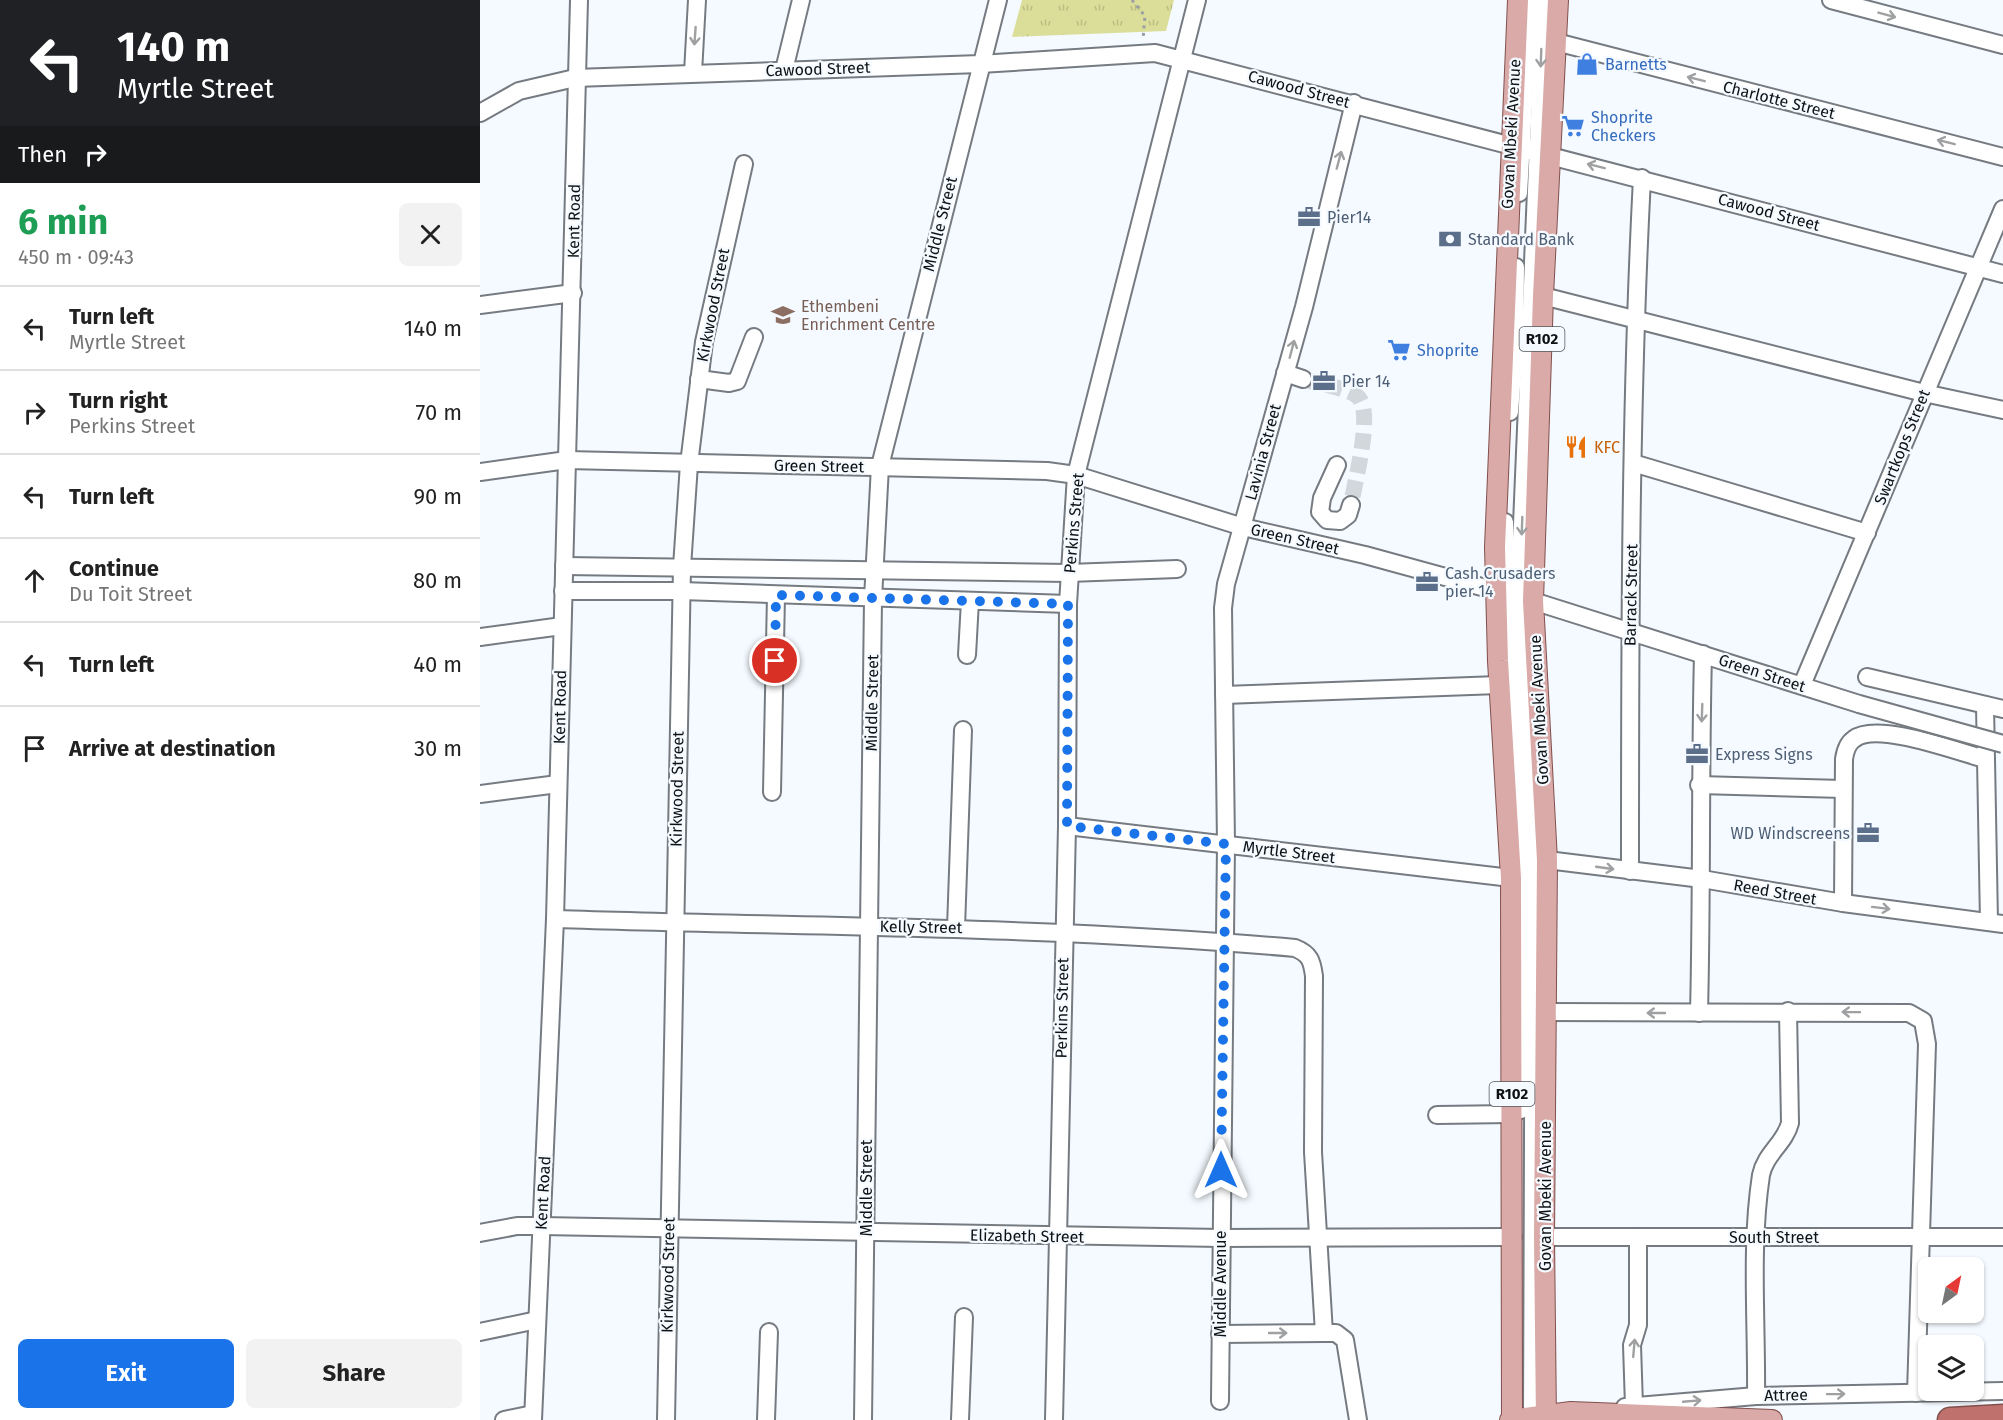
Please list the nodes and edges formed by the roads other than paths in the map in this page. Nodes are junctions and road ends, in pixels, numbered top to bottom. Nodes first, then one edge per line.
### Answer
1 (579, 0) edge
2 (697, 0) edge
3 (801, 0) edge
4 (998, 0) edge
5 (1197, 0) edge
6 (1518, 0) edge
7 (1530, 0) edge
8 (1544, 0) edge
9 (1558, 0) edge
10 (1831, 0) edge
11 (1556, 42) junction
12 (2003, 45) edge
13 (1183, 58) junction
14 (980, 64) junction
15 (784, 70) junction
16 (693, 73) junction
17 (575, 78) junction
18 (1354, 103) junction
19 (480, 113) edge
20 (1530, 149) junction
21 (2003, 157) edge
22 (744, 164) dead end
23 (1642, 178) junction
24 (2003, 209) edge
25 (1978, 267) junction
26 (2003, 274) edge
27 (573, 292) junction
28 (1543, 296) junction
29 (480, 305) edge
30 (1635, 320) junction
31 (754, 337) dead end
32 (1285, 373) junction
33 (699, 379) junction
34 (1303, 379) tunnel mouth
35 (1924, 393) junction
36 (2003, 410) edge
37 (567, 460) junction
38 (1633, 463) junction
39 (689, 464) junction
40 (1336, 465) dead end
41 (880, 466) junction
42 (480, 472) edge
43 (1076, 474) junction
44 (1351, 505) tunnel mouth
45 (1243, 527) junction
46 (1867, 533) junction
47 (564, 566) junction
48 (682, 567) junction
49 (1177, 569) dead end
50 (874, 570) junction
51 (1069, 573) junction
52 (563, 591) junction
53 (681, 591) junction
54 (776, 595) junction
55 (1515, 597) junction
56 (873, 599) junction
57 (970, 601) junction
58 (1068, 604) junction
59 (562, 626) junction
60 (1630, 630) junction
61 (480, 636) edge
62 (1703, 654) junction
63 (967, 655) dead end
64 (1867, 677) dead end
65 (1499, 685) junction
66 (1802, 685) junction
67 (1224, 694) junction
68 (1985, 705) junction
69 (2003, 709) edge
70 (963, 730) dead end
71 (2003, 744) edge
72 (1985, 759) junction
73 (558, 784) junction
74 (1700, 785) junction
75 (1843, 789) junction
76 (772, 792) dead end
77 (480, 794) edge
78 (1067, 826) junction
79 (1226, 844) junction
80 (1547, 860) junction
81 (1630, 871) junction
82 (1511, 878) junction
83 (1702, 879) junction
84 (1843, 903) junction
85 (555, 919) junction
86 (674, 923) junction
87 (1996, 923) edge
88 (868, 926) junction
89 (956, 928) junction
90 (1064, 931) junction
91 (1223, 941) junction
92 (1788, 1011) junction
93 (1546, 1012) junction
94 (1699, 1013) junction
95 (1512, 1114) junction
96 (1437, 1115) dead end
97 (541, 1226) junction
98 (668, 1228) junction
99 (480, 1233) edge
100 (866, 1233) junction
101 (1058, 1236) junction
102 (1513, 1237) junction
103 (1544, 1237) junction
104 (1638, 1237) junction
105 (1757, 1237) junction
106 (1920, 1237) junction
107 (2003, 1237) edge
108 (1221, 1238) junction
109 (1318, 1239) junction
110 (964, 1317) dead end
111 (537, 1320) junction
112 (480, 1332) edge
113 (769, 1332) dead end
114 (1324, 1333) junction
115 (1220, 1334) junction
116 (2003, 1391) edge
117 (1916, 1393) junction
118 (1756, 1396) junction
119 (1220, 1401) dead end
120 (1634, 1406) junction
121 (1570, 1412) junction
122 (533, 1417) edge
123 (2003, 1417) edge
124 (1525, 1419) edge
125 (504, 1420) edge
126 (666, 1420) edge
127 (765, 1420) edge
128 (863, 1420) edge
129 (960, 1420) edge
130 (1054, 1420) edge
131 (1358, 1420) edge
132 (1772, 1420) edge
133 (1950, 1420) edge

1 - 17 street, Kent Road
2 -> 16 street
3 - 15 street
4 - 14 street, Middle Street
5 - 13 street, Perkins Street
6 - 20 main road, Govan Mbeki Avenue / R102
7 - 20 street
8 -> 20 street
9 - 11 main road, Govan Mbeki Avenue / R102
10 -> 12 street
11 - 20 main road, Govan Mbeki Avenue / R102
21 -> 11 street, Charlotte Street
13 - 14 street, Cawood Street
13 - 18 street, Cawood Street
13 - 43 street, Perkins Street
14 - 15 street, Cawood Street
14 - 41 street, Middle Street
15 - 16 street, Cawood Street
16 - 17 street, Cawood Street
17 - 19 street, Cawood Street
17 - 27 street, Kent Road
18 - 20 street, Cawood Street
32 -> 18 street, Lavinia Street
23 -> 20 street, Cawood Street
20 - 28 main road, Govan Mbeki Avenue / R102
20 -> 55 street
20 - 55 main road, Govan Mbeki Avenue / R102
22 - 33 street, Kirkwood Street
23 - 25 street, Cawood Street
23 - 30 street, Barrack Street
24 - 25 street, Swartkops Street
25 - 26 street, Cawood Street
25 - 35 street, Swartkops Street
27 - 29 street
27 - 37 street, Kent Road
28 - 30 street
28 - 55 main road, Govan Mbeki Avenue / R102
30 - 35 street
30 - 38 street, Barrack Street
31 - 33 street
32 - 34 street
32 - 45 street, Lavinia Street
33 - 39 street, Kirkwood Street
35 - 36 street
35 - 46 street, Swartkops Street
37 - 39 street, Green Street
37 - 42 street, Green Street
37 - 47 street, Kent Road
38 - 46 street
38 - 60 street, Barrack Street
39 - 41 street, Green Street
39 - 48 street, Kirkwood Street
40 - 44 street
41 - 43 street, Green Street
41 - 50 street, Middle Street
43 - 45 street, Green Street
43 - 51 street, Perkins Street
45 - 55 street, Green Street
45 - 67 street, Lavinia Street
46 - 66 street, Swartkops Street
47 - 48 street
47 - 52 street, Kent Road
48 - 50 street
48 - 53 street, Kirkwood Street
49 - 51 street
50 - 51 street
50 - 56 street, Middle Street
51 - 58 street, Perkins Street
52 - 53 street
52 - 59 street, Kent Road
53 - 54 street
53 - 86 street, Kirkwood Street
54 - 56 street
54 - 76 street
55 - 60 street, Green Street
55 - 65 main road, Govan Mbeki Avenue / R102
55 - 80 main road, Govan Mbeki Avenue / R102
55 - 124 street
56 - 57 street
56 - 88 street, Middle Street
57 - 58 street
57 - 63 street
58 - 78 street, Perkins Street
59 - 61 street
59 - 73 street, Kent Road
60 - 62 street, Green Street
60 - 81 street, Barrack Street
62 - 66 street, Green Street
62 -> 74 street
64 - 68 street
65 - 67 street
65 - 82 main road, Govan Mbeki Avenue / R102
66 - 71 street, Green Street, bridge
67 - 79 street, Lavinia Street
68 - 69 street
68 - 72 street
70 - 89 street
72 - 75 street
72 - 87 street
73 - 77 street
73 - 85 street, Kent Road
74 - 75 street
74 - 83 street
75 - 84 street
78 - 79 street, Myrtle Street
78 - 90 street, Perkins Street
79 - 82 street, Myrtle Street
79 - 91 street, Middle Avenue
80 -> 81 street, Reed Street
80 - 93 main road, Govan Mbeki Avenue / R102
81 - 83 street, Reed Street
82 - 95 main road, Govan Mbeki Avenue / R102
83 - 84 street, Reed Street
83 - 94 street
84 -> 87 street, Reed Street
85 - 86 street, Kelly Street
85 - 97 street, Kent Road
86 - 88 street, Kelly Street
86 - 98 street, Kirkwood Street
88 - 89 street, Kelly Street
88 - 100 street, Middle Street
89 - 90 street, Kelly Street
90 - 91 street, Kelly Street
90 - 101 street, Perkins Street
91 - 108 street, Middle Avenue
91 - 109 street, Kelly Street
92 - 94 street
92 - 105 street
106 -> 92 street
94 -> 93 street
93 - 103 main road, Govan Mbeki Avenue / R102
95 - 96 street
95 - 102 main road, Govan Mbeki Avenue / R102
97 - 98 street, Elizabeth Street
97 - 99 street, Elizabeth Street
97 - 111 street, Kent Road
98 - 100 street, Elizabeth Street
98 - 126 street, Kirkwood Street
100 - 101 street, Elizabeth Street
100 - 128 street, Middle Street
101 - 108 street, Elizabeth Street
101 - 130 street, Perkins Street
102 - 109 street, Elizabeth Street
102 - 124 main road, Govan Mbeki Avenue / R102
103 - 104 street, South Street
103 - 124 main road, Govan Mbeki Avenue / R102
104 - 105 street, South Street
120 -> 104 street
105 - 106 street, South Street
105 - 118 street
106 - 107 street, South Street
106 - 117 street
108 - 109 street, Elizabeth Street
108 - 115 street, Middle Avenue
109 - 114 street
110 - 129 street
111 - 112 street
111 - 122 street, Kent Road
113 - 127 street
115 -> 114 street
114 - 131 street
115 - 119 street, Middle Avenue
116 - 117 street, Attree
118 -> 117 street, Attree
120 -> 118 street, Attree
120 - 121 street, Attree
121 - 124 main road
121 - 132 main road
122 - 125 street
123 - 133 highway

